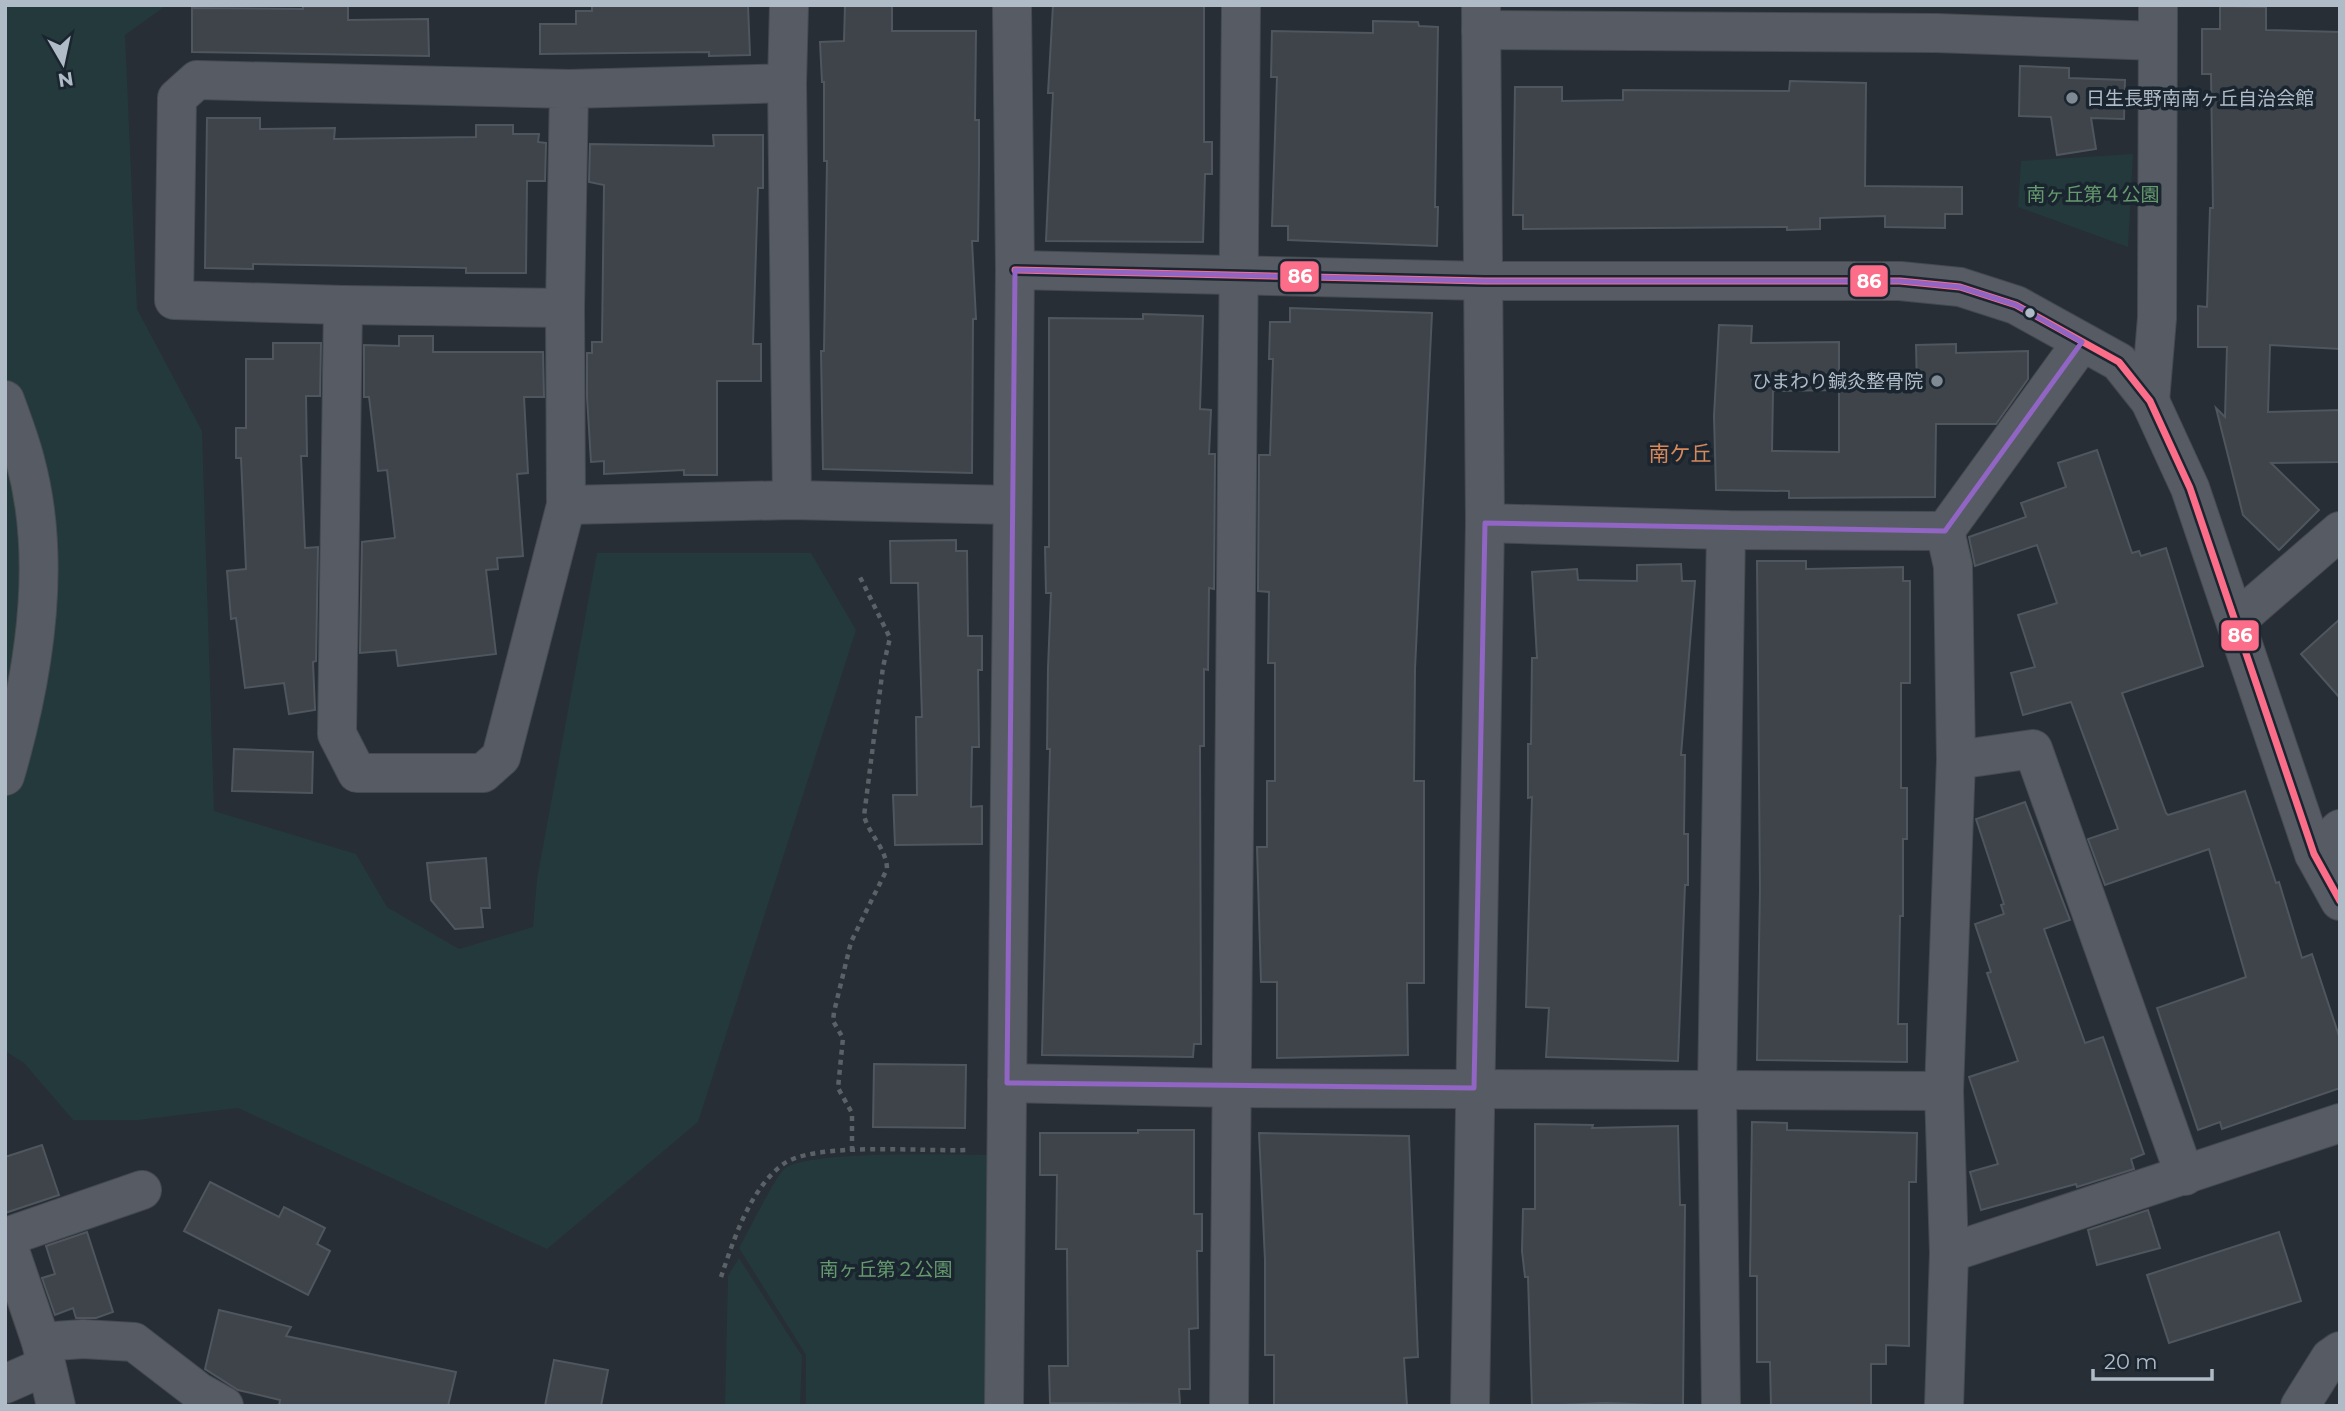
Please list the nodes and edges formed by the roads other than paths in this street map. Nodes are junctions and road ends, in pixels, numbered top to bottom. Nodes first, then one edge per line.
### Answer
1 (789, 5) edge
2 (1012, 5) edge
3 (1241, 5) edge
4 (1481, 18) edge
5 (1709, 18) edge
6 (1936, 19) edge
7 (2157, 23) edge
8 (787, 83) junction
9 (569, 89) junction
10 (1015, 270) junction
11 (1238, 275) junction
12 (1484, 281) junction
13 (343, 305) junction
14 (565, 308) junction
15 (2082, 342) junction
16 (5, 400) edge
17 (2150, 401) junction
18 (792, 500) junction
19 (566, 505) junction
20 (1011, 505) junction
21 (1485, 523) junction
22 (1726, 530) junction
23 (1944, 531) junction
24 (2340, 531) edge
25 (2237, 620) junction
26 (1956, 760) junction
27 (5, 776) edge
28 (2327, 841) edge
29 (2340, 901) edge
30 (1007, 1083) junction
31 (1233, 1088) junction
32 (1474, 1088) junction
33 (1717, 1091) junction
34 (1944, 1091) junction
35 (2340, 1123) edge
36 (2185, 1176) junction
37 (142, 1190) dead end
38 (6, 1236) edge
39 (1948, 1253) junction
40 (134, 1342) junction
41 (187, 1350) dead end
42 (2340, 1351) edge
43 (44, 1354) junction
44 (5, 1384) edge
45 (56, 1406) edge
46 (224, 1406) edge
47 (1004, 1406) edge
48 (1229, 1406) edge
49 (1470, 1406) edge
50 (1721, 1406) edge
51 (1944, 1406) edge
52 (2301, 1406) edge

1 - 8 street
2 - 10 street
3 - 11 street
4 - 5 street
4 - 12 street
5 - 6 street
6 - 7 street
7 - 17 street
8 - 9 street
8 - 18 street
9 - 13 street
9 - 14 street
10 - 11 street
10 - 20 street
11 - 12 street
11 - 31 street
12 - 15 street
12 - 21 street
13 - 14 street
13 - 19 street
14 - 19 street
15 - 17 street
15 - 23 street
16 - 27 street
17 - 25 street
18 - 19 street
18 - 20 street
20 - 30 street
21 - 22 street
21 - 32 street
22 - 23 street
22 - 33 street
23 - 26 street
24 - 25 street
25 - 28 street
26 - 34 street
26 - 36 street
28 - 29 street
30 - 31 street
30 - 47 street
31 - 32 street
31 - 48 street
32 - 33 street
32 - 49 street
33 - 34 street
33 - 50 street
34 - 39 street
35 - 36 street
36 - 39 street
37 - 38 street
38 - 43 street
39 - 51 street
40 - 41 street
40 - 43 street
40 - 46 street
42 - 52 street
43 - 44 street
43 - 45 street

